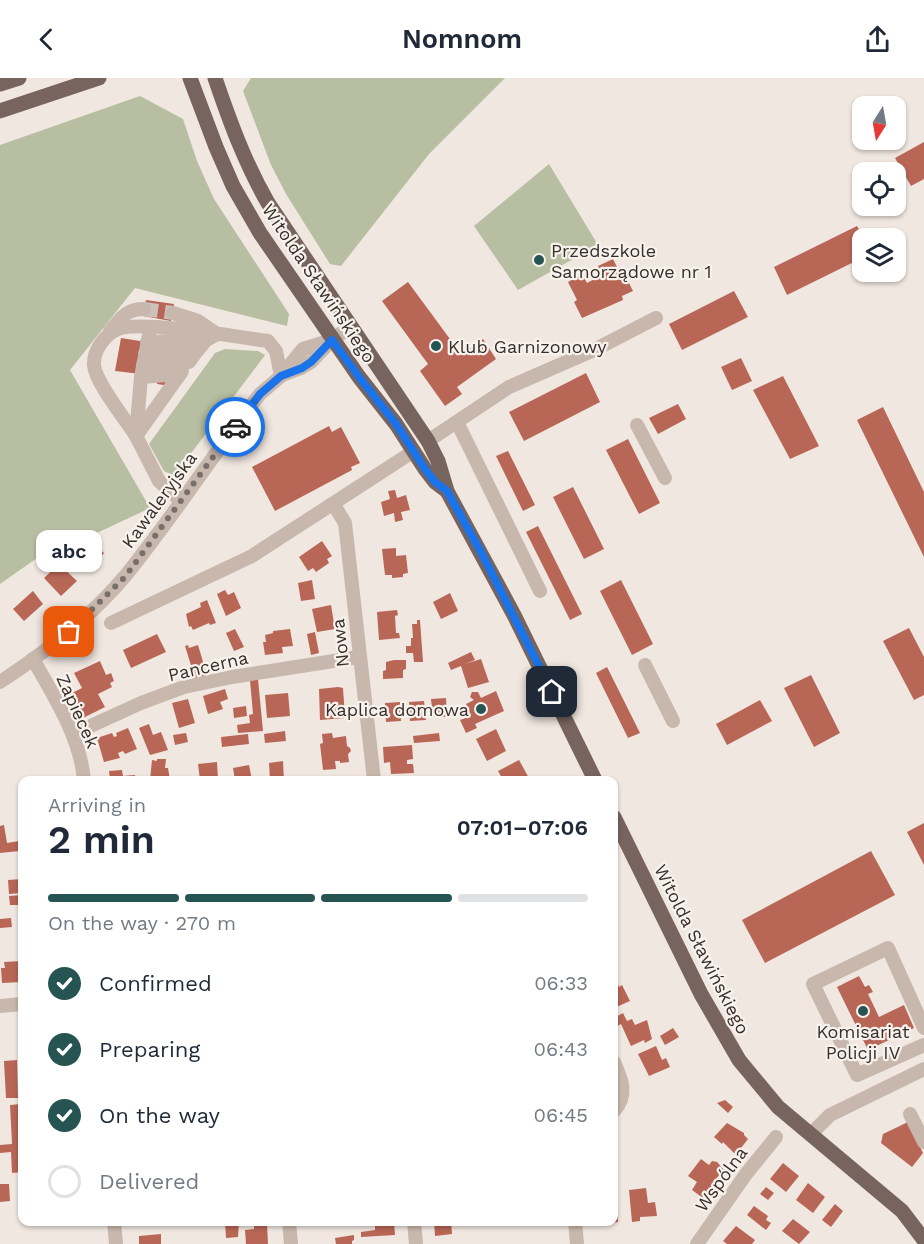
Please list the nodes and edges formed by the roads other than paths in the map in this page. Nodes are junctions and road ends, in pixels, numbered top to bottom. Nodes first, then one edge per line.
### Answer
1 (19, 78) edge
2 (99, 78) edge
3 (190, 78) edge
4 (215, 78) edge
5 (0, 84) edge
6 (0, 111) edge
7 (144, 309) tunnel mouth
8 (173, 313) tunnel mouth
9 (656, 318) dead end
10 (151, 327) junction
11 (350, 327) junction
12 (107, 335) junction
13 (212, 337) junction
14 (332, 340) junction
15 (193, 357) junction
16 (144, 360) junction
17 (180, 374) junction
18 (281, 376) junction
19 (458, 422) junction
20 (637, 425) dead end
21 (136, 436) junction
22 (428, 441) junction
23 (414, 451) junction
24 (665, 478) dead end
25 (447, 491) junction
26 (181, 501) junction
27 (333, 505) junction
28 (540, 591) dead end
29 (111, 623) dead end
30 (359, 657) junction
31 (33, 659) junction
32 (645, 665) dead end
33 (0, 682) edge
34 (674, 721) dead end
35 (72, 734) junction
36 (83, 776) edge
37 (374, 776) edge
38 (593, 776) edge
39 (618, 825) edge
40 (18, 1004) edge
41 (0, 1006) edge
42 (924, 1028) edge
43 (924, 1045) edge
44 (896, 1057) junction
45 (924, 1069) edge
46 (618, 1071) edge
47 (905, 1078) junction
48 (618, 1104) edge
49 (910, 1114) dead end
50 (811, 1134) junction
51 (776, 1137) dead end
52 (924, 1142) edge
53 (114, 1226) edge
54 (289, 1226) edge
55 (414, 1226) edge
56 (575, 1226) edge
57 (924, 1240) edge
58 (116, 1244) edge
59 (291, 1244) edge
60 (416, 1244) edge
61 (577, 1244) edge
62 (697, 1244) edge

1 - 5 main road
2 - 6 main road
3 - 14 main road, Witolda Sławińskiego
4 - 11 main road, Witolda Sławińskiego
7 - 12 street
8 - 13 street
9 - 19 street
10 - 12 street
10 - 13 street
10 - 16 street
11 - 14 street, Kawaleryjska
11 - 22 main road, Witolda Sławińskiego
12 - 21 street
13 - 15 street
13 - 16 street
13 - 18 street
14 - 18 street, Kawaleryjska
14 - 23 main road, Witolda Sławińskiego
15 - 16 street
15 - 17 street
16 - 17 street
16 - 21 street
17 - 21 street
18 - 26 street, Kawaleryjska
19 - 22 street
19 - 28 street
20 - 24 street
21 - 26 street
22 - 23 main road
22 - 25 main road, Witolda Sławińskiego
23 - 25 main road, Witolda Sławińskiego
23 - 27 street
25 - 38 main road, Witolda Sławińskiego
26 - 31 street, Kawaleryjska
27 - 29 street
27 - 30 street, Nowa
30 - 35 street, Pancerna
30 - 37 street, Nowa
31 - 33 street, Kawaleryjska
31 - 35 street, Zapiecek
32 - 34 street
35 - 36 street, Zapiecek
39 - 50 main road, Witolda Sławińskiego
40 - 41 street
42 - 44 street
43 - 44 street
44 - 47 street
45 - 47 street
46 - 48 street
47 - 50 street
49 - 52 street
50 - 57 main road, Witolda Sławińskiego
51 - 62 street, Wspólna
53 - 58 street
54 - 59 street
55 - 60 street
56 - 61 street

